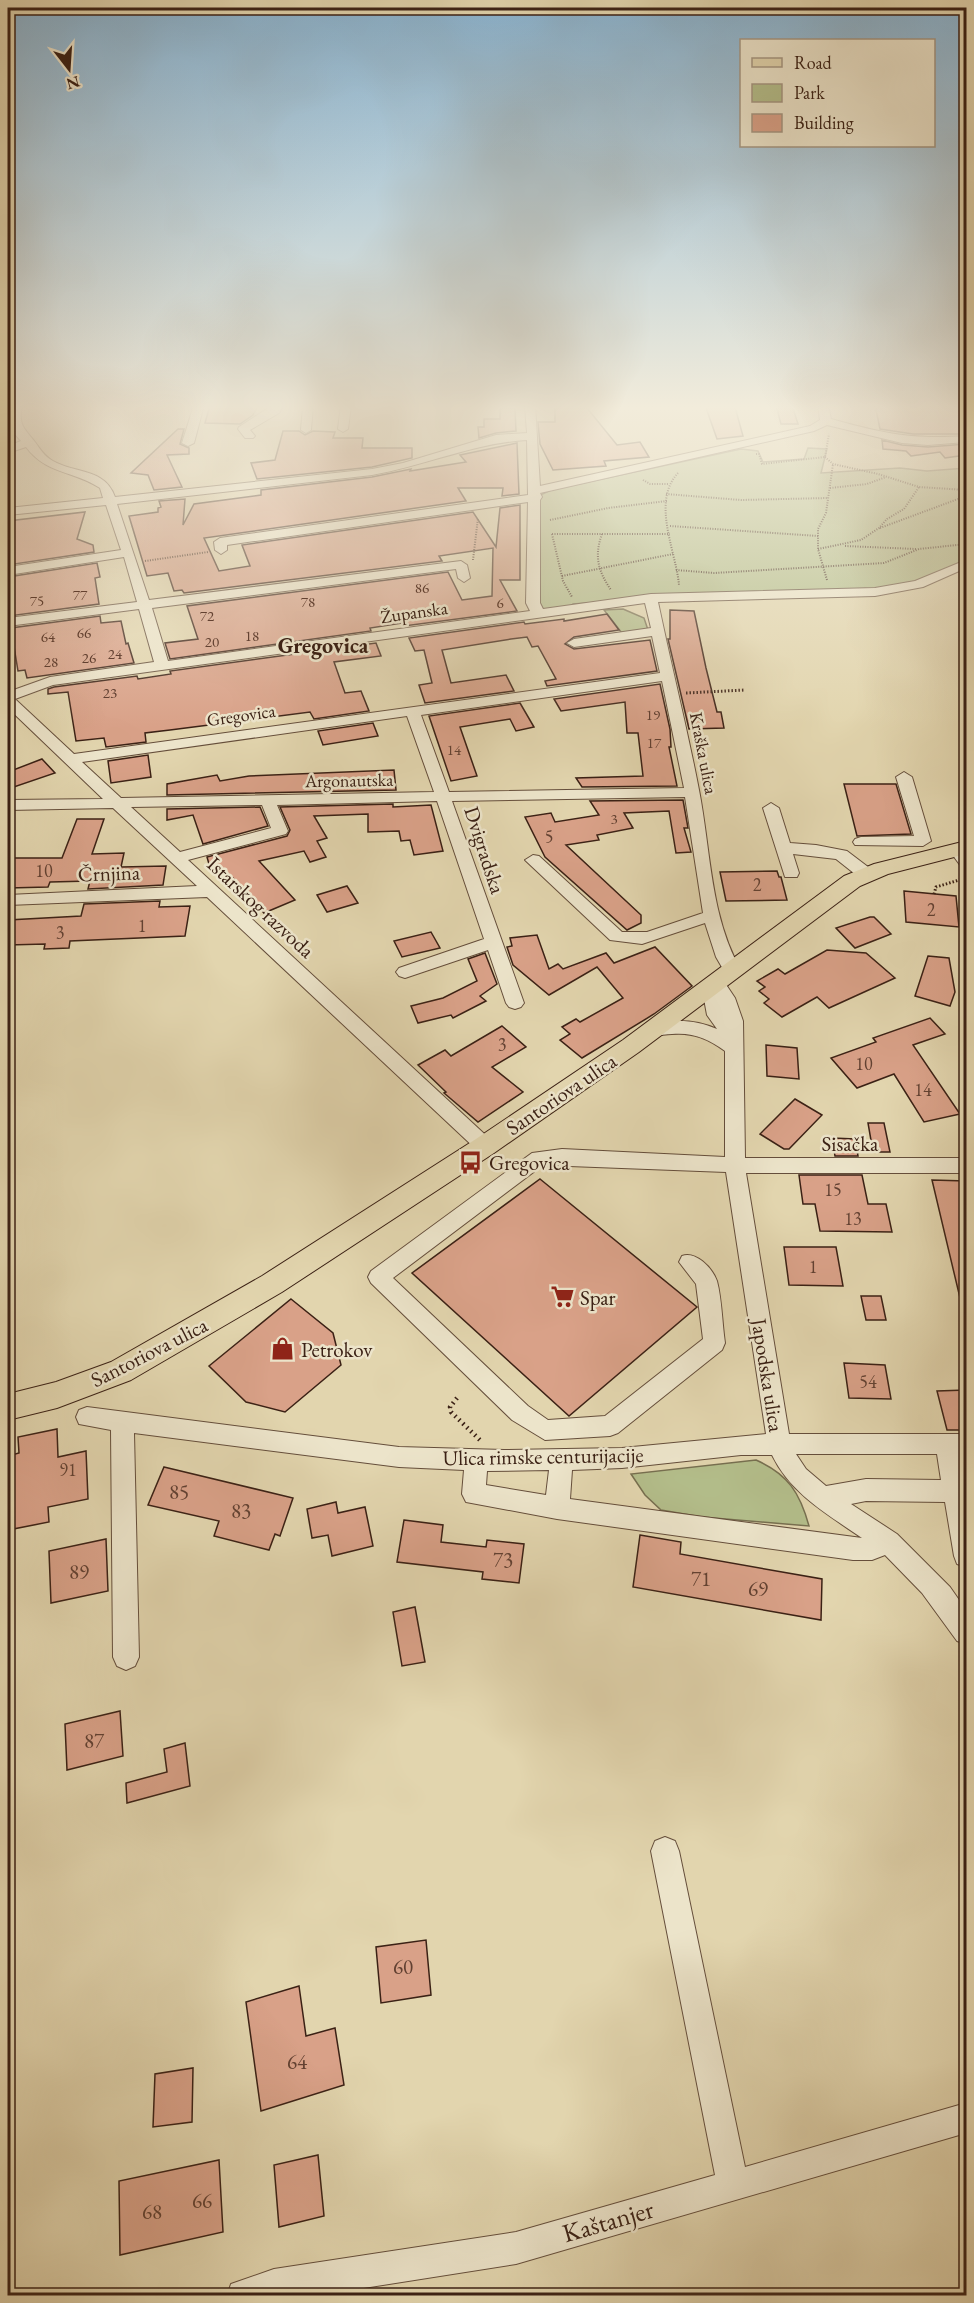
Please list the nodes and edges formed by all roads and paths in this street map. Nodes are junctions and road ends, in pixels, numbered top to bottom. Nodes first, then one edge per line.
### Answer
1 (114, 512) edge
2 (432, 512) edge
3 (479, 512) edge
4 (533, 512) edge
5 (575, 512) edge
6 (668, 512) edge
7 (826, 512) edge
8 (898, 512) edge
9 (924, 512) edge
10 (966, 512) edge
11 (670, 526) junction
12 (879, 528) junction
13 (966, 528) edge
14 (962, 529) junction
15 (552, 534) junction
16 (602, 534) junction
17 (670, 534) junction
18 (818, 536) junction
19 (966, 544) edge
20 (836, 547) junction
21 (818, 549) junction
22 (919, 549) junction
23 (221, 550) joint
24 (673, 554) junction
25 (130, 558) junction
26 (966, 564) edge
27 (823, 566) junction
28 (598, 570) junction
29 (676, 570) junction
30 (8, 571) edge
31 (462, 571) joint
32 (561, 576) junction
33 (830, 595) junction
34 (571, 596) dead end
35 (656, 598) junction
36 (625, 602) junction
37 (145, 604) junction
38 (538, 613) junction
39 (8, 622) edge
40 (657, 631) junction
41 (574, 643) dead end
42 (162, 665) junction
43 (668, 676) junction
44 (745, 690) dead end
45 (672, 693) junction
46 (8, 699) edge
47 (413, 712) junction
48 (70, 759) junction
49 (904, 777) dead end
50 (692, 792) junction
51 (445, 797) junction
52 (268, 801) junction
53 (120, 804) junction
54 (8, 805) edge
55 (771, 808) dead end
56 (861, 842) dead end
57 (784, 848) junction
58 (926, 849) junction
59 (963, 853) edge
60 (176, 858) junction
61 (533, 860) dead end
62 (791, 873) dead end
63 (866, 874) junction
64 (966, 878) edge
65 (212, 891) junction
66 (934, 894) dead end
67 (8, 900) edge
68 (713, 916) junction
69 (494, 942) junction
70 (405, 972) dead end
71 (720, 981) junction
72 (515, 1003) dead end
73 (655, 1029) junction
74 (734, 1043) junction
75 (485, 1146) junction
76 (966, 1165) edge
77 (735, 1166) junction
78 (689, 1263) dead end
79 (457, 1398) dead end
80 (8, 1407) edge
81 (87, 1417) dead end
82 (122, 1422) junction
83 (778, 1444) junction
84 (957, 1444) edge
85 (476, 1460) junction
86 (561, 1460) junction
87 (504, 1461) junction
88 (955, 1491) junction
89 (823, 1498) junction
90 (557, 1508) junction
91 (888, 1542) junction
92 (966, 1556) edge
93 (966, 1632) edge
94 (126, 1657) dead end
95 (665, 1851) dead end
96 (966, 2118) edge
97 (733, 2186) junction
98 (243, 2295) edge

1 - 25 street
2 - 23 street
3 - 31 path
4 - 38 street
5 - 15 path
6 - 11 path
7 - 18 path
8 - 12 path
9 - 12 path
10 - 14 path
11 - 17 path
11 - 18 path
12 - 20 path
13 - 14 path
14 - 19 path
15 - 16 path
15 - 32 path
16 - 17 path
16 - 28 path
17 - 24 path
18 - 21 path
19 - 22 path
20 - 21 path
20 - 22 path
21 - 27 path
22 - 27 path
23 - 25 path
24 - 28 path
24 - 29 path
25 - 30 street
25 - 37 street
26 - 33 street, Županska
27 - 29 path
27 - 33 path
28 - 32 path
28 - 36 path
29 - 35 path
31 - 37 street
32 - 34 path
33 - 35 street, Županska
35 - 36 street, Županska
35 - 40 street, Kraška ulica
36 - 38 street, Županska
37 - 39 street
37 - 42 street
38 - 42 street, Županska
40 - 41 street
40 - 43 street, Kraška ulica
42 - 46 street, Županska
43 - 45 street, Kraška ulica
43 - 47 street, Gregovica
44 - 45 path
45 - 50 street, Kraška ulica
46 - 48 street, Istarskog razvoda
47 - 48 street, Gregovica
47 - 51 street, Dvigradska
48 - 53 street, Istarskog razvoda
49 - 58 street
50 - 51 street, Argonautska
50 - 68 street, Kraška ulica
51 - 52 street, Argonautska
51 - 69 street, Dvigradska
52 - 53 street, Argonautska
52 - 60 street
53 - 54 street, Argonautska
53 - 60 street, Istarskog razvoda
55 - 57 street
56 - 58 street
57 - 62 street
57 - 63 street
58 - 59 main road, Santoriova ulica
58 - 63 main road, Santoriova ulica
60 - 65 street, Istarskog razvoda
61 - 68 street
63 - 71 main road, Santoriova ulica
64 - 66 path
65 - 67 street, Črnjina
65 - 75 street, Istarskog razvoda
68 - 71 street, Kraška ulica
69 - 70 street
69 - 72 street, Dvigradska
71 - 73 main road, Santoriova ulica
71 - 74 street
73 - 74 street
73 - 75 main road, Santoriova ulica
74 - 77 street, Japodska ulica
75 - 80 main road, Santoriova ulica
76 - 77 street, Sisačka
77 - 78 street, Sisačka
77 - 83 street, Japodska ulica
79 - 87 path
81 - 82 street, Ulica rimske centurijacije
82 - 85 street, Ulica rimske centurijacije
82 - 94 street
83 - 84 street, Ulica rimske centurijacije
83 - 86 street, Ulica rimske centurijacije
83 - 89 street, Japodska ulica
84 - 88 street
85 - 87 street, Ulica rimske centurijacije
85 - 90 street
86 - 87 street, Ulica rimske centurijacije
86 - 90 street
88 - 89 street
88 - 92 street
89 - 91 street, Japodska ulica
90 - 91 street
91 - 93 street, Japodska ulica
95 - 97 street
96 - 97 street, Kaštanjer
97 - 98 street, Kaštanjer

